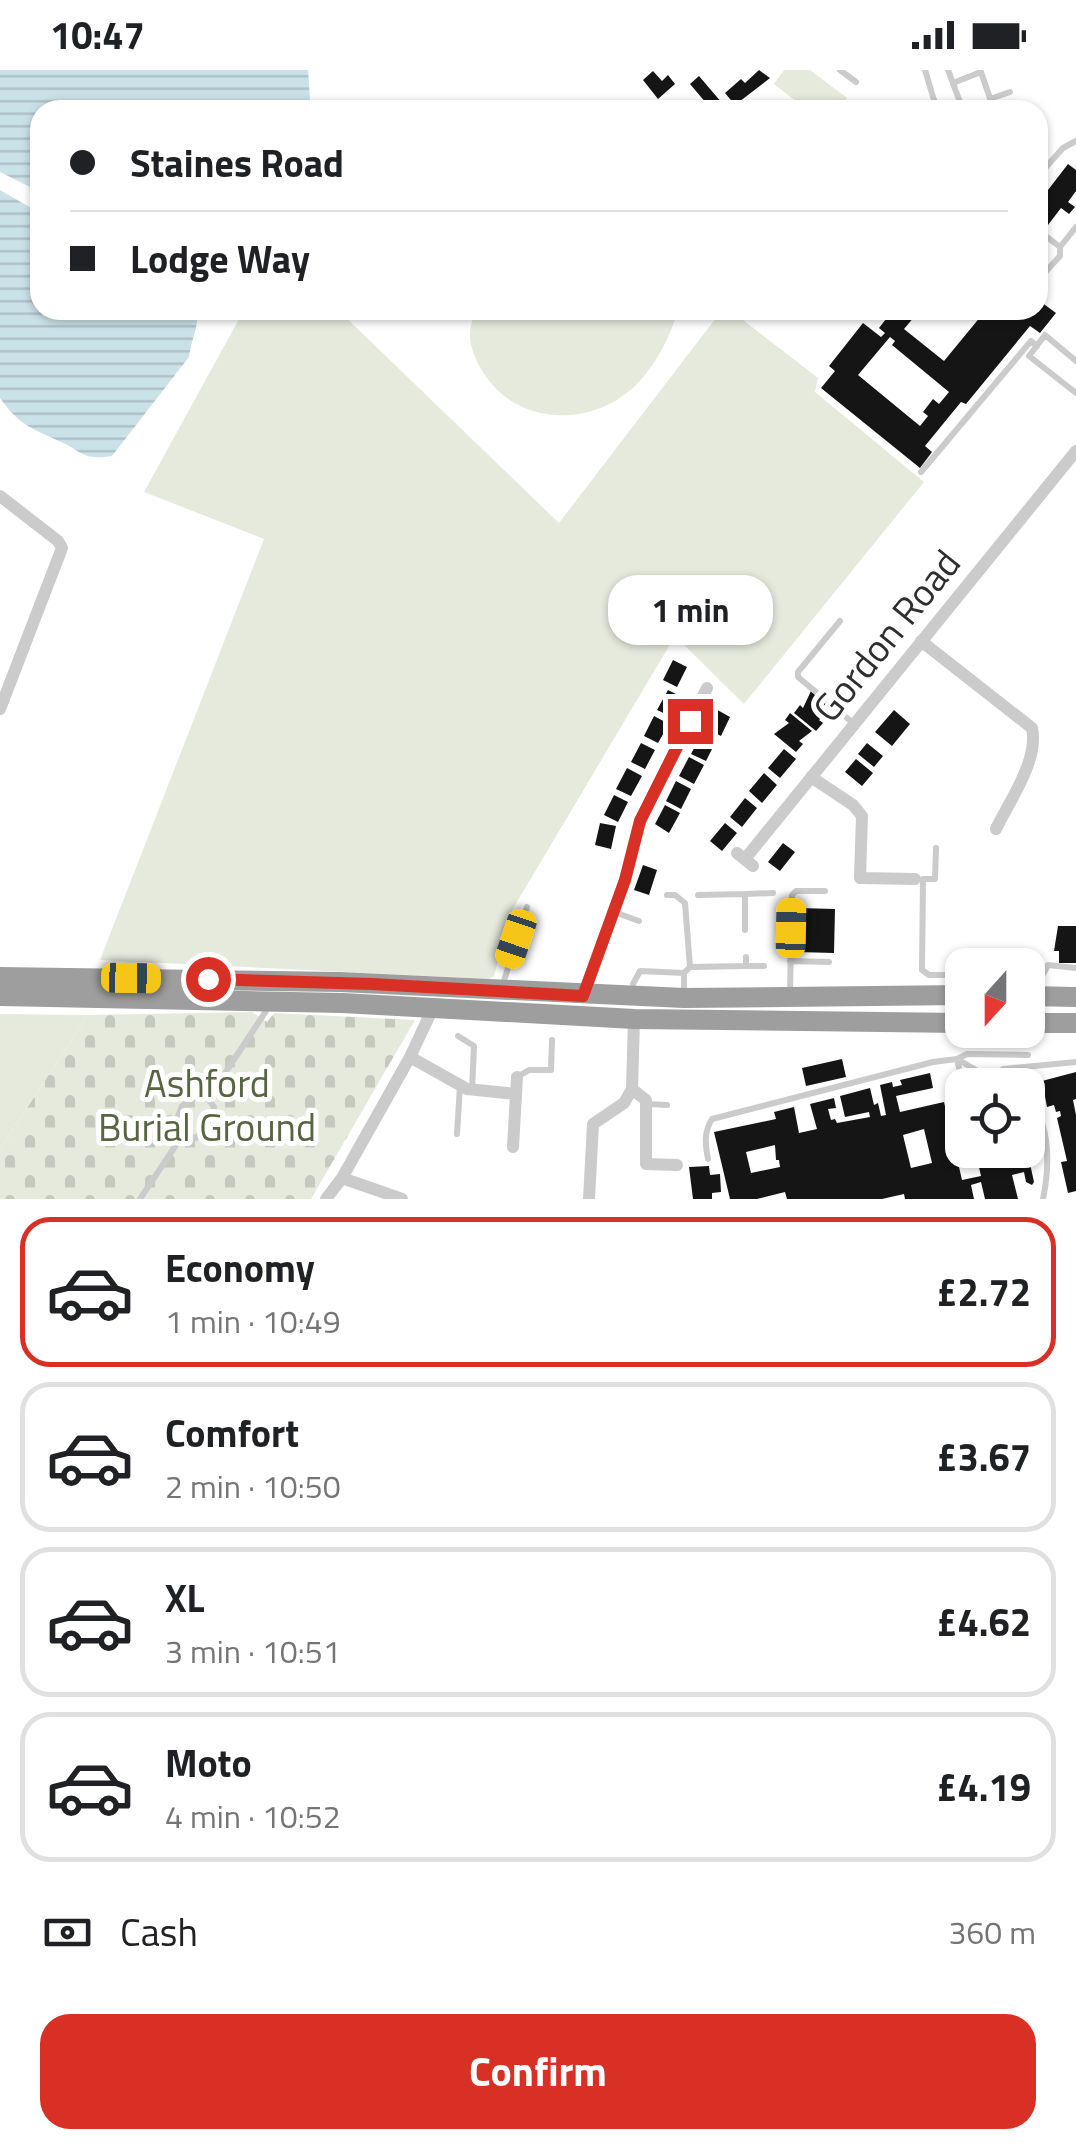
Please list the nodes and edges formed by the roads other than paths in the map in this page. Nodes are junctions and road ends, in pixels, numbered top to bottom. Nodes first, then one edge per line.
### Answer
1 (840, 70) edge
2 (924, 70) edge
3 (948, 70) edge
4 (976, 72) edge
5 (856, 82) dead end
6 (953, 83) junction
7 (1010, 92) dead end
8 (990, 99) joint
9 (934, 100) edge
10 (959, 100) edge
11 (1076, 141) edge
12 (1048, 165) edge
13 (1076, 226) edge
14 (1048, 237) edge
15 (1060, 246) junction
16 (1048, 269) edge
17 (1037, 346) junction
18 (1076, 362) edge
19 (1076, 393) edge
20 (1076, 451) edge
21 (921, 472) dead end
22 (0, 496) edge
23 (840, 621) dead end
24 (922, 641) junction
25 (707, 688) dead end
26 (0, 709) edge
27 (854, 724) junction
28 (811, 777) junction
29 (996, 829) dead end
30 (936, 848) dead end
31 (745, 859) dead end
32 (914, 879) dead end
33 (825, 890) dead end
34 (746, 894) junction
35 (773, 894) dead end
36 (667, 895) dead end
37 (698, 895) dead end
38 (527, 907) dead end
39 (613, 912) junction
40 (639, 921) dead end
41 (746, 930) dead end
42 (790, 961) junction
43 (828, 962) dead end
44 (764, 966) dead end
45 (1076, 968) edge
46 (687, 970) junction
47 (1045, 970) edge
48 (945, 975) edge
49 (0, 976) edge
50 (634, 984) dead end
51 (502, 990) junction
52 (0, 996) edge
53 (583, 996) junction
54 (945, 996) edge
55 (1045, 996) edge
56 (1076, 997) edge
57 (684, 998) junction
58 (790, 998) junction
59 (269, 1001) junction
60 (433, 1008) junction
61 (634, 1019) junction
62 (945, 1023) edge
63 (1045, 1023) edge
64 (1076, 1023) edge
65 (458, 1036) dead end
66 (552, 1040) dead end
67 (1028, 1054) dead end
68 (410, 1057) junction
69 (957, 1059) junction
70 (1076, 1062) edge
71 (959, 1068) edge
72 (973, 1068) edge
73 (1013, 1068) edge
74 (517, 1077) joint
75 (466, 1088) junction
76 (632, 1089) junction
77 (516, 1094) junction
78 (208, 1099) junction
79 (646, 1104) junction
80 (667, 1105) dead end
81 (457, 1134) dead end
82 (182, 1136) junction
83 (514, 1147) dead end
84 (708, 1158) dead end
85 (676, 1165) dead end
86 (1043, 1168) edge
87 (342, 1178) junction
88 (140, 1199) edge
89 (326, 1199) edge
90 (402, 1199) edge
91 (589, 1199) edge
92 (1043, 1199) edge

1 - 5 lane
2 - 9 lane
3 - 6 lane
4 - 6 lane
4 - 8 lane
6 - 10 lane
7 - 8 lane
11 - 12 lane
13 - 15 lane
14 - 15 lane
15 - 16 lane
17 - 18 lane
17 - 19 lane
17 - 21 lane
20 - 24 street, Gordon Road
22 - 26 street
23 - 27 lane
24 - 27 street, Gordon Road
24 - 29 street
25 - 39 street
27 - 28 street, Gordon Road
28 - 31 street, Gordon Road
28 - 32 street
30 - 48 lane
33 - 42 lane
34 - 35 lane
34 - 37 lane
34 - 41 lane
36 - 46 lane
38 - 51 lane
39 - 40 lane
39 - 53 street
42 - 43 lane
42 - 58 lane
44 - 46 lane
45 - 47 lane
46 - 50 lane
46 - 57 lane
49 - 51 highway
51 - 53 highway
52 - 59 highway
53 - 57 highway
54 - 58 highway
55 - 56 highway
57 - 58 highway
59 - 60 highway
59 - 78 lane
60 - 61 highway
60 - 68 street
61 - 62 highway
61 - 76 street
63 - 64 highway
65 - 75 lane
66 - 74 lane
67 - 69 lane
68 - 75 street
68 - 87 street
69 - 71 lane
69 - 72 lane
69 - 84 lane
70 - 73 lane
74 - 77 street
75 - 77 street
75 - 81 lane
76 - 79 street
76 - 91 street
77 - 83 street
78 - 82 lane
78 - 82 lane
79 - 80 lane
79 - 85 street
82 - 88 lane
86 - 92 lane
87 - 89 street
87 - 90 street

